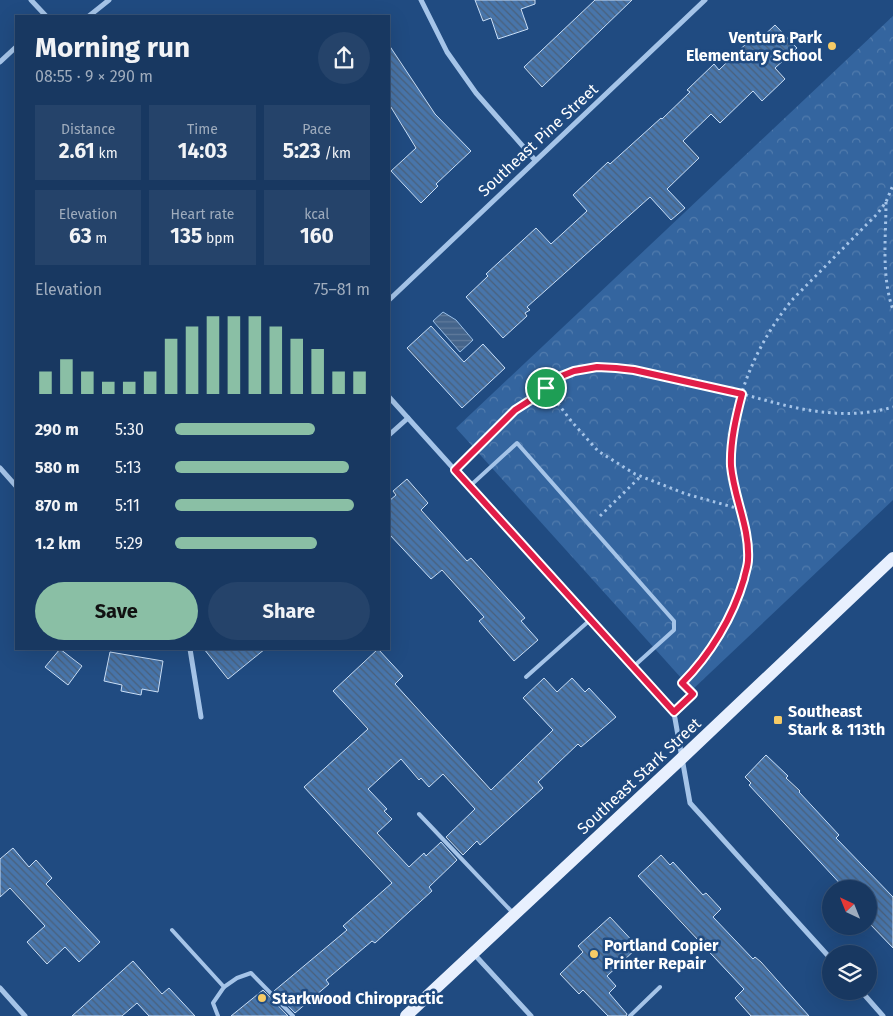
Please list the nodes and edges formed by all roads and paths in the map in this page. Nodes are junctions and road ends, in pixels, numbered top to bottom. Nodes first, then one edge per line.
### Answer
1 (31, 0) edge
2 (109, 0) edge
3 (421, 0) edge
4 (705, 0) edge
5 (45, 15) edge
6 (90, 15) edge
7 (15, 48) edge
8 (0, 62) edge
9 (535, 160) junction
10 (893, 185) edge
11 (886, 202) junction
12 (390, 299) edge
13 (893, 310) edge
14 (546, 388) junction
15 (742, 394) junction
16 (390, 398) edge
17 (893, 407) edge
18 (408, 418) junction
19 (390, 434) edge
20 (0, 468) edge
21 (455, 470) junction
22 (641, 476) junction
23 (15, 485) edge
24 (470, 486) junction
25 (741, 509) junction
26 (590, 525) junction
27 (893, 558) edge
28 (590, 620) junction
29 (190, 650) edge
30 (633, 667) junction
31 (526, 677) dead end
32 (674, 712) junction
33 (201, 717) dead end
34 (682, 758) junction
35 (419, 814) dead end
36 (515, 915) junction
37 (172, 930) dead end
38 (822, 949) edge
39 (474, 954) junction
40 (224, 987) junction
41 (660, 987) dead end
42 (0, 988) edge
43 (868, 1000) edge
44 (25, 1016) edge
45 (218, 1016) edge
46 (293, 1016) edge
47 (406, 1016) edge
48 (531, 1016) edge
49 (630, 1016) edge
50 (883, 1016) edge

1 - 5 street
2 - 6 street
3 - 9 street
4 - 9 street, Southeast Pine Street
7 - 8 street
9 - 12 street, Southeast Pine Street
10 - 11 path
11 - 13 path
11 - 15 path
14 - 15 path
14 - 21 path
14 - 22 path
15 - 17 path
15 - 25 path
16 - 18 street
18 - 19 street
18 - 21 street
20 - 23 street
21 - 24 street
22 - 25 path
22 - 26 path
24 - 26 lane
24 - 28 street
25 - 32 path
26 - 30 lane
27 - 34 main road, Southeast Stark Street
28 - 30 street
28 - 31 lane
29 - 33 street
30 - 32 street
32 - 34 street
34 - 36 main road, Southeast Stark Street
34 - 38 street
35 - 36 lane
36 - 39 main road, Southeast Stark Street
37 - 40 lane
39 - 47 main road, Southeast Stark Street
39 - 48 street
40 - 45 lane
40 - 46 lane
41 - 49 lane
42 - 44 street
43 - 50 street

